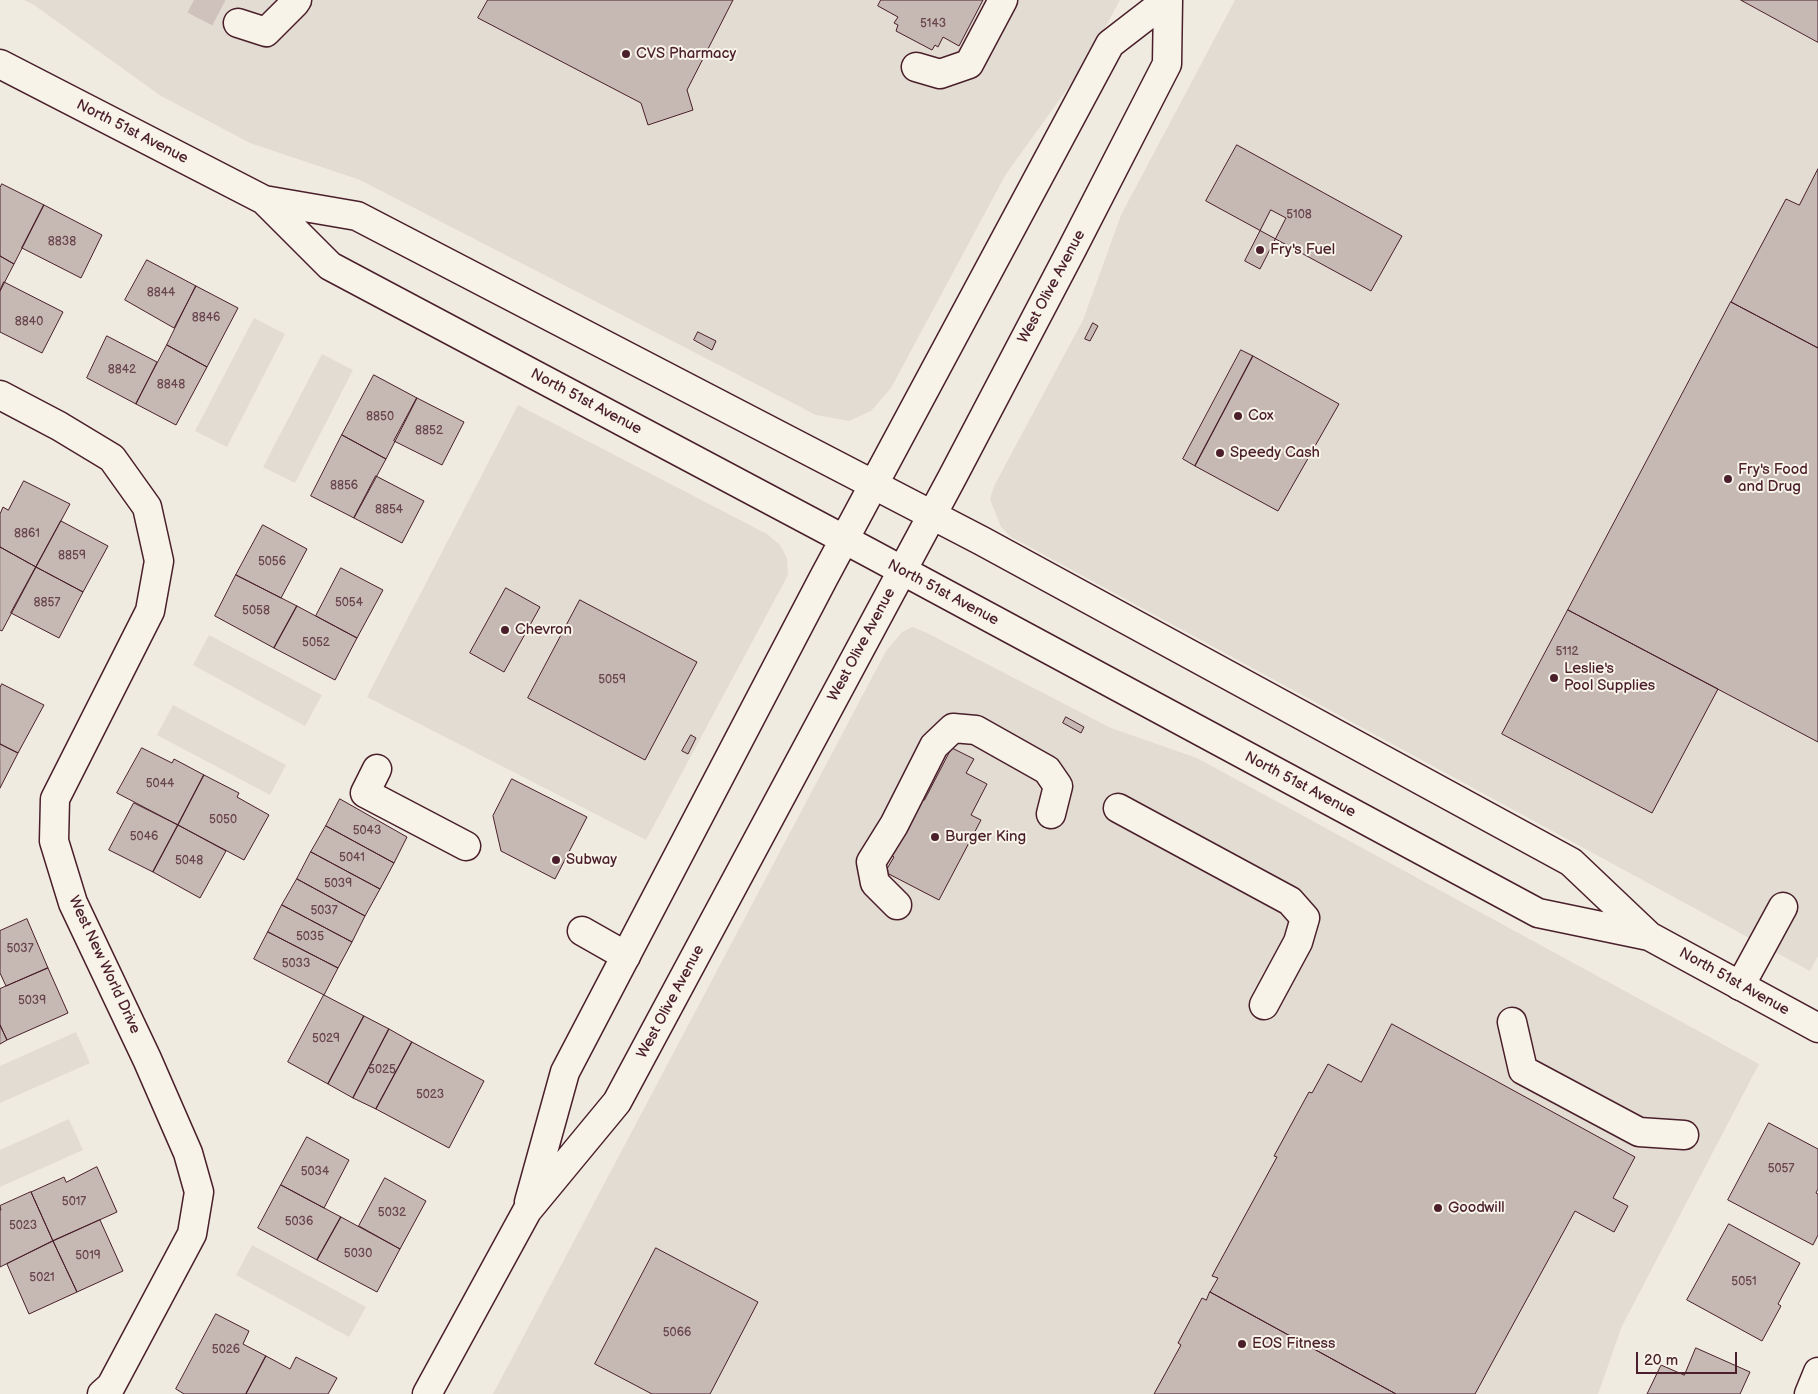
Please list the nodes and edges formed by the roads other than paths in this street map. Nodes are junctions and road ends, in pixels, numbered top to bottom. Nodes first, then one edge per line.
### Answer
1 (297, 0) edge
2 (1003, 0) edge
3 (1167, 0) edge
4 (238, 23) tunnel mouth
5 (0, 64) edge
6 (916, 67) dead end
7 (264, 200) junction
8 (0, 395) edge
9 (874, 484) junction
10 (932, 514) junction
11 (844, 540) junction
12 (902, 571) junction
13 (377, 769) dead end
14 (1118, 808) dead end
15 (1051, 814) dead end
16 (466, 846) dead end
17 (897, 905) dead end
18 (1783, 907) dead end
19 (582, 930) dead end
20 (1649, 936) junction
21 (626, 956) junction
22 (1740, 986) junction
23 (1264, 1005) dead end
24 (1512, 1022) dead end
25 (1818, 1028) edge
26 (1684, 1135) dead end
27 (527, 1210) junction
28 (1818, 1372) edge
29 (102, 1394) edge
30 (428, 1394) edge
31 (1809, 1394) edge

1 - 4 main road
2 - 6 main road
3 - 9 main road, West Olive Avenue
3 - 10 main road, West Olive Avenue
5 - 7 main road, North 51st Avenue
7 - 9 main road, North 51st Avenue
7 - 11 main road, North 51st Avenue
8 - 29 main road, West New World Drive
9 - 10 main road, North 51st Avenue
9 - 11 main road, West Olive Avenue
10 - 12 main road, West Olive Avenue
10 - 20 main road, North 51st Avenue
11 - 12 main road, North 51st Avenue
11 - 21 main road, West Olive Avenue
12 - 20 main road, North 51st Avenue
12 - 27 main road, West Olive Avenue
13 - 16 main road
14 - 23 main road
15 - 17 main road
18 - 22 main road
19 - 21 main road
20 - 22 main road, North 51st Avenue
21 - 27 main road, West Olive Avenue
22 - 25 main road, North 51st Avenue
24 - 26 main road
27 - 30 main road, West Olive Avenue
28 - 31 main road

